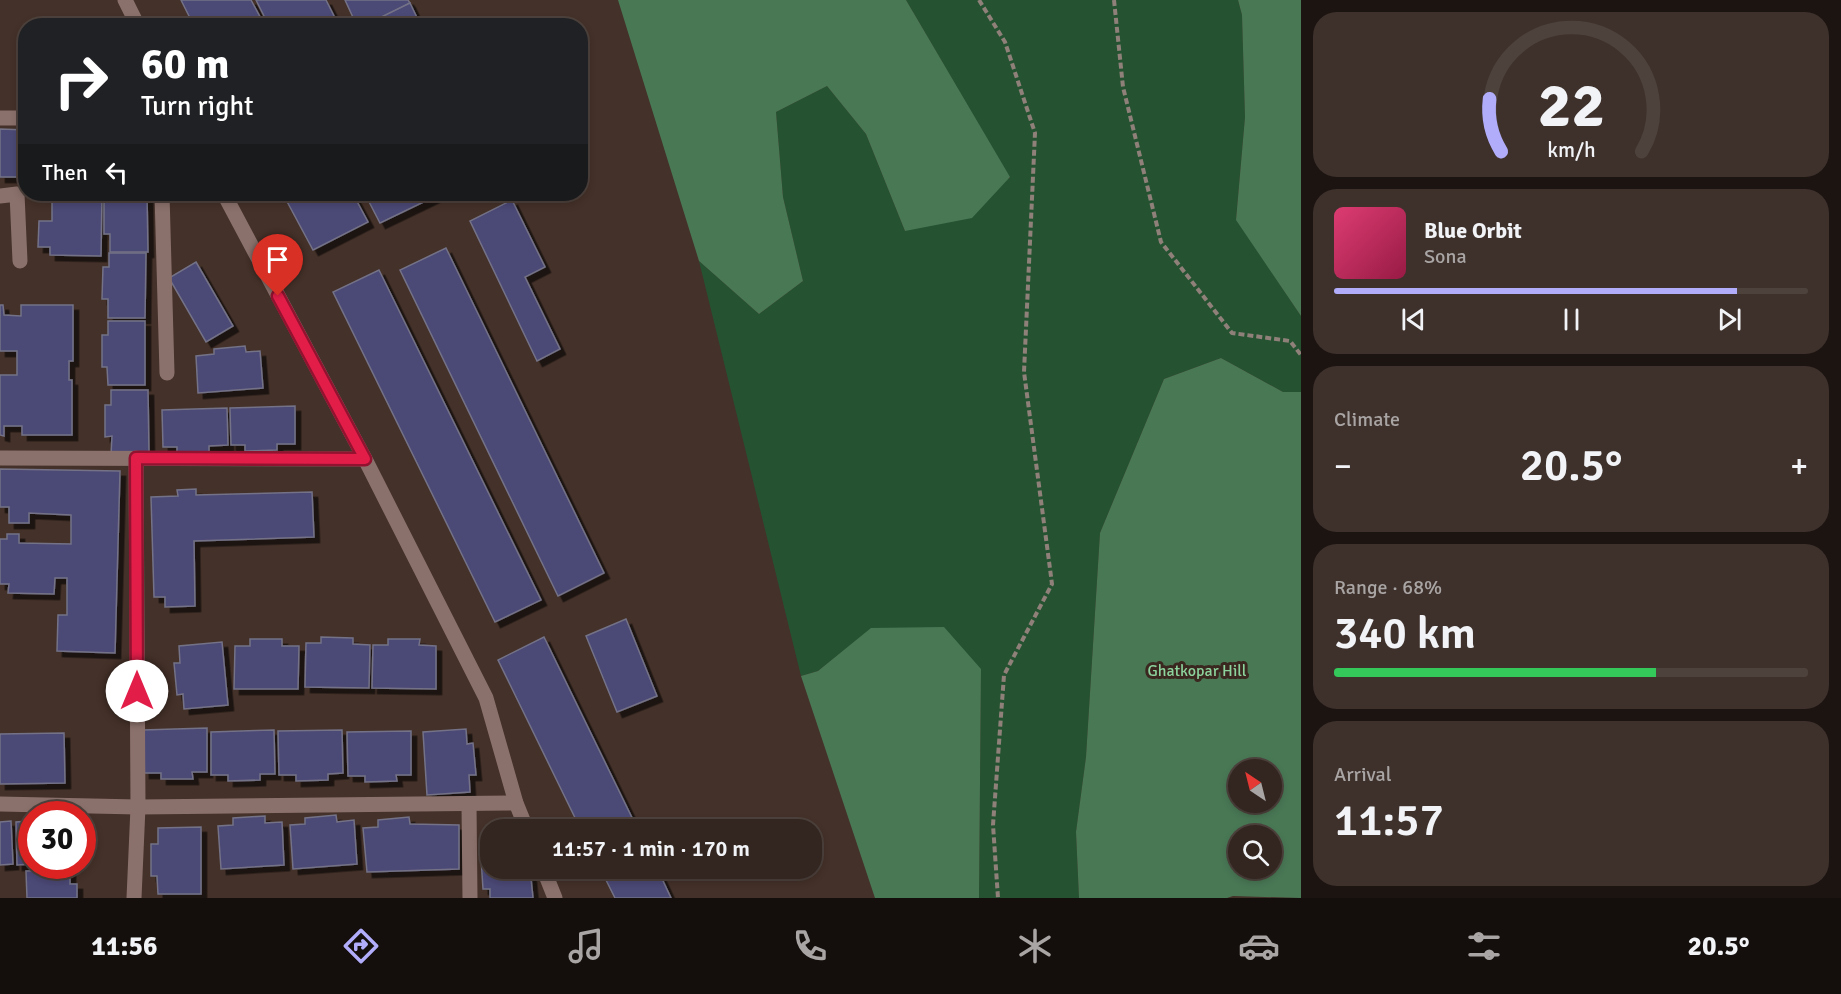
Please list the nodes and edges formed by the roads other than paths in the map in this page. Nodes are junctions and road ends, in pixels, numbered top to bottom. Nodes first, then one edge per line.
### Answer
1 (125, 0) edge
2 (134, 18) edge
3 (0, 118) edge
4 (18, 118) edge
5 (0, 196) edge
6 (162, 201) edge
7 (228, 201) edge
8 (20, 261) dead end
9 (167, 374) dead end
10 (0, 458) edge
11 (136, 458) junction
12 (365, 459) junction
13 (516, 803) junction
14 (0, 804) edge
15 (469, 805) junction
16 (138, 807) junction
17 (523, 819) edge
18 (547, 879) edge
19 (134, 898) edge
20 (470, 898) edge
21 (555, 898) edge

1 - 2 street
3 - 4 street
5 - 8 street
6 - 9 street
7 - 12 street
10 - 11 street
11 - 12 street
11 - 16 street
12 - 13 street
13 - 15 street
13 - 17 street
14 - 16 street
15 - 16 street
15 - 20 street
16 - 19 street
18 - 21 street

